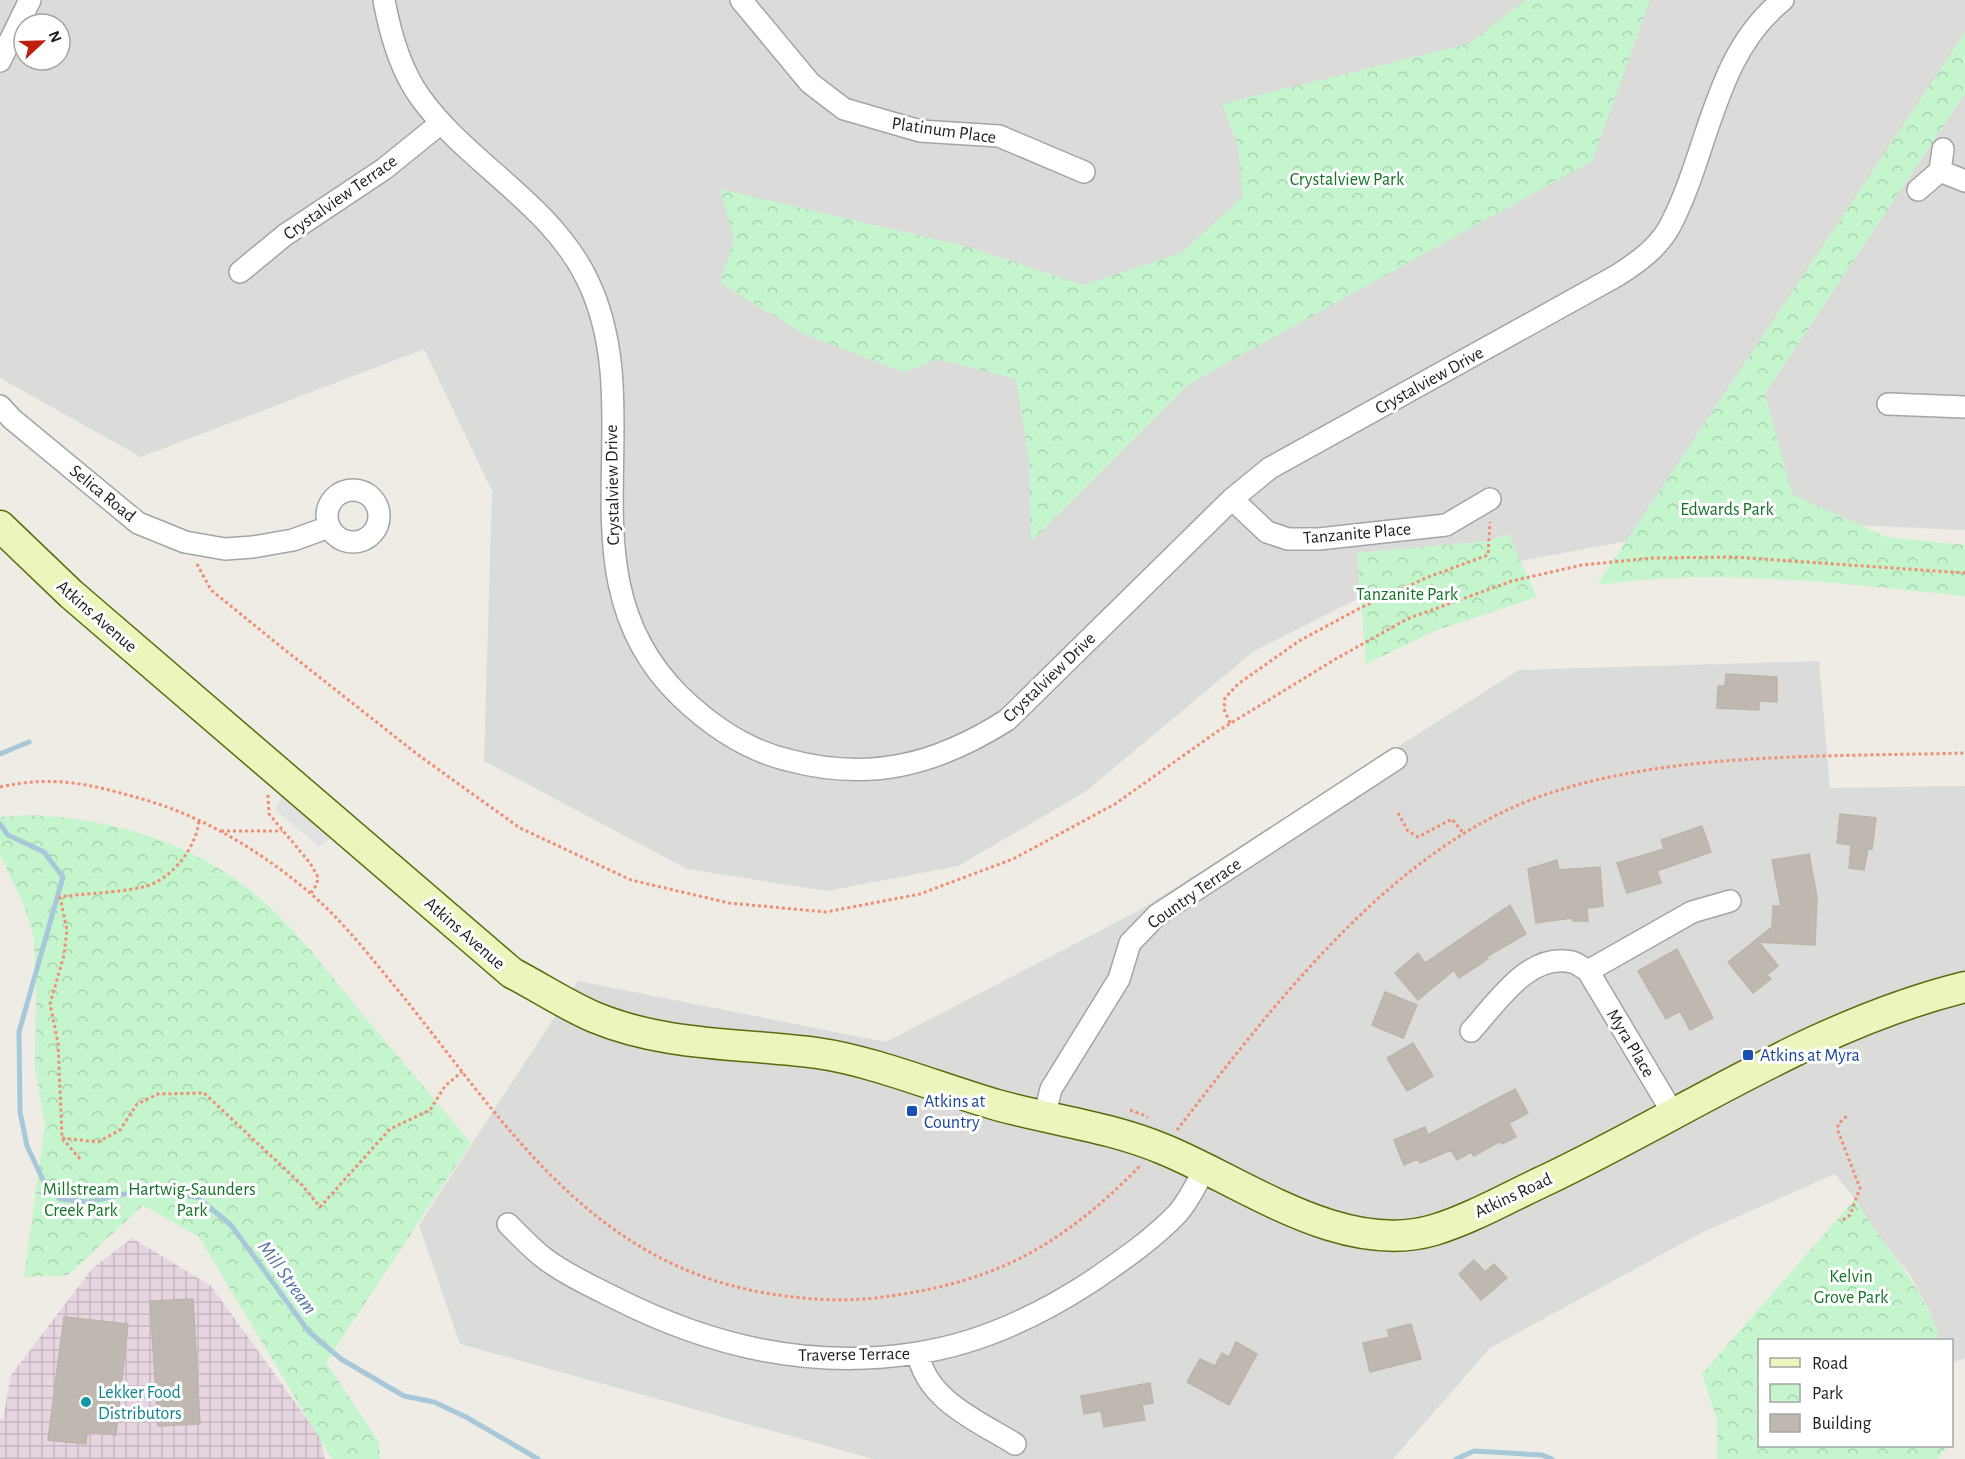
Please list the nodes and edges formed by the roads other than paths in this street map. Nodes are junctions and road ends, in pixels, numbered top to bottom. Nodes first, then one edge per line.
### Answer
1 (30, 0) edge
2 (384, 0) edge
3 (741, 0) edge
4 (753, 0) edge
5 (1783, 0) edge
6 (763, 25) junction
7 (0, 61) edge
8 (441, 123) junction
9 (1943, 149) dead end
10 (1940, 171) junction
11 (1084, 172) dead end
12 (1965, 181) edge
13 (1918, 190) dead end
14 (240, 272) dead end
15 (1888, 404) dead end
16 (0, 406) edge
17 (1965, 407) edge
18 (1232, 499) junction
19 (1490, 499) road end
20 (0, 526) edge
21 (329, 527) dead end
22 (1396, 759) dead end
23 (1730, 901) dead end
24 (1588, 971) junction
25 (1965, 987) edge
26 (1471, 1031) dead end
27 (1674, 1115) junction
28 (1044, 1117) junction
29 (1205, 1168) junction
30 (507, 1224) dead end
31 (918, 1353) junction
32 (1015, 1444) dead end

1 - 7 street
2 - 8 street, Crystalview Drive
3 - 6 street, Platinum Place
4 - 6 street, Platinum Place
5 - 18 street, Crystalview Drive
6 - 11 street, Platinum Place
8 - 14 street, Crystalview Terrace
8 - 18 street, Crystalview Drive
9 - 10 street
10 - 12 street
10 - 13 street
15 - 17 street
16 - 21 street, Selica Road
18 - 19 street, Tanzanite Place
20 - 28 street, Atkins Avenue
22 - 28 street, Country Terrace
23 - 24 street
24 - 26 street
24 - 27 street, Myra Place
25 - 27 street, Atkins Road
27 - 29 street, Atkins Road
28 - 29 street, Atkins Road
29 - 31 street, Traverse Terrace
30 - 31 street, Traverse Terrace
31 - 32 street

